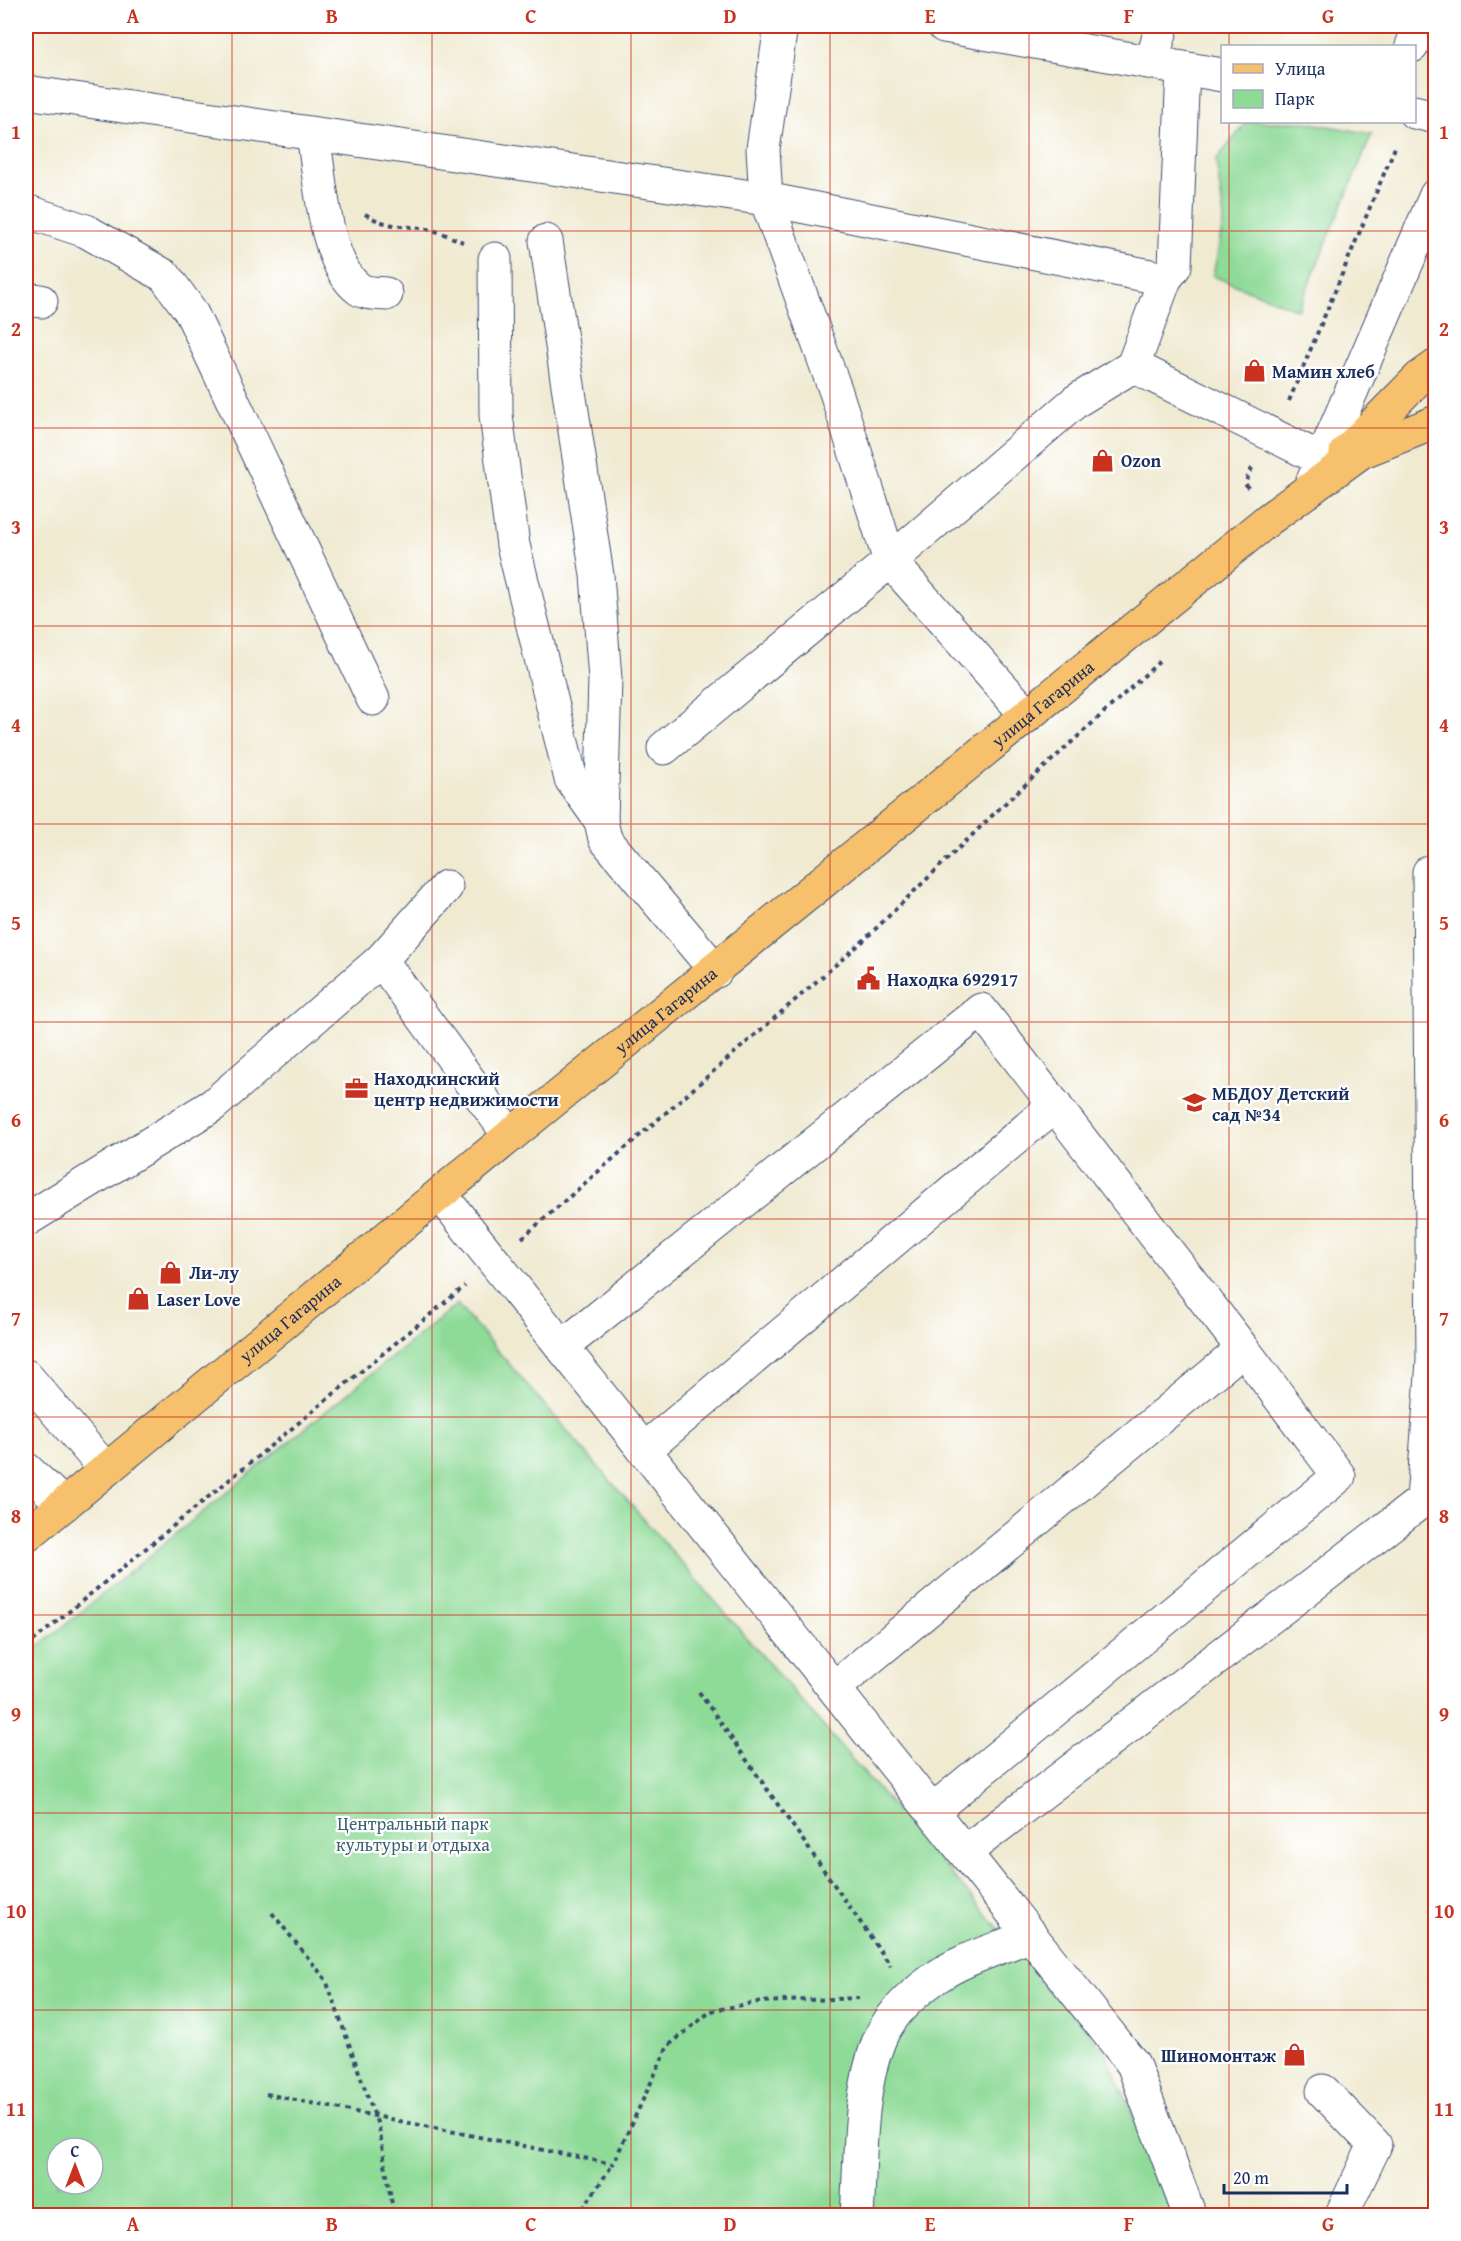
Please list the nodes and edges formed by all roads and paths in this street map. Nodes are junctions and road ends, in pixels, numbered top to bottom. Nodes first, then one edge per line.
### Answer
1 (781, 26) edge
2 (952, 26) edge
3 (1162, 26) edge
4 (1419, 26) edge
5 (1412, 45) edge
6 (1168, 64) junction
7 (1221, 75) edge
8 (26, 92) edge
9 (1416, 112) edge
10 (1436, 117) edge
11 (313, 134) junction
12 (322, 189) junction
13 (1436, 195) edge
14 (766, 199) junction
15 (26, 211) edge
16 (546, 241) dead end
17 (495, 260) joint
18 (1165, 279) junction
19 (386, 294) dead end
20 (1133, 366) junction
21 (1436, 366) edge
22 (1436, 422) edge
23 (1321, 459) junction
24 (1309, 490) junction
25 (890, 561) junction
26 (373, 699) dead end
27 (1027, 715) junction
28 (664, 748) dead end
29 (601, 821) junction
30 (1436, 873) edge
31 (446, 887) dead end
32 (381, 960) junction
33 (716, 971) junction
34 (1055, 1106) junction
35 (510, 1136) junction
36 (441, 1195) junction
37 (26, 1220) edge
38 (562, 1347) junction
39 (1243, 1349) junction
40 (26, 1376) edge
41 (644, 1450) junction
42 (26, 1470) edge
43 (106, 1470) junction
44 (64, 1505) junction
45 (26, 1536) edge
46 (834, 1688) junction
47 (699, 1692) dead end
48 (932, 1811) junction
49 (965, 1852) junction
50 (272, 1913) dead end
51 (1031, 1935) junction
52 (912, 1996) junction
53 (1323, 2091) dead end
54 (266, 2094) dead end
55 (376, 2117) junction
56 (613, 2164) junction
57 (394, 2216) edge
58 (578, 2216) edge
59 (857, 2216) edge
60 (1190, 2216) edge
61 (1341, 2216) edge

1 - 14 street
2 - 6 street
3 - 6 street
4 - 5 street
6 - 7 street
6 - 18 street
8 - 11 street
9 - 10 street
11 - 12 street
11 - 14 street
12 - 17 path
12 - 19 street
13 - 23 street
14 - 18 street
14 - 25 street
15 - 26 street
16 - 29 street
17 - 29 street
18 - 20 street
20 - 23 street
20 - 25 street
21 - 24 main road, улица Гагарина
22 - 24 main road, улица Гагарина
23 - 24 street
24 - 27 main road, улица Гагарина
25 - 27 street
25 - 28 street
27 - 33 main road, улица Гагарина
29 - 33 street
30 - 49 street
31 - 32 street
32 - 35 street
32 - 37 street
33 - 35 main road, улица Гагарина
34 - 38 street
34 - 39 street
34 - 41 street
35 - 36 main road, улица Гагарина
36 - 38 street
36 - 43 main road, улица Гагарина
38 - 41 street
39 - 46 street
39 - 48 street
40 - 43 street
41 - 46 street
42 - 44 street
43 - 44 main road, улица Гагарина
44 - 45 main road, улица Гагарина
46 - 48 street
47 - 52 path
48 - 49 street
49 - 51 street
50 - 55 path
51 - 52 street
51 - 60 street
52 - 56 path
52 - 59 street
53 - 61 street
54 - 55 path
55 - 56 path
55 - 57 path
56 - 58 path

